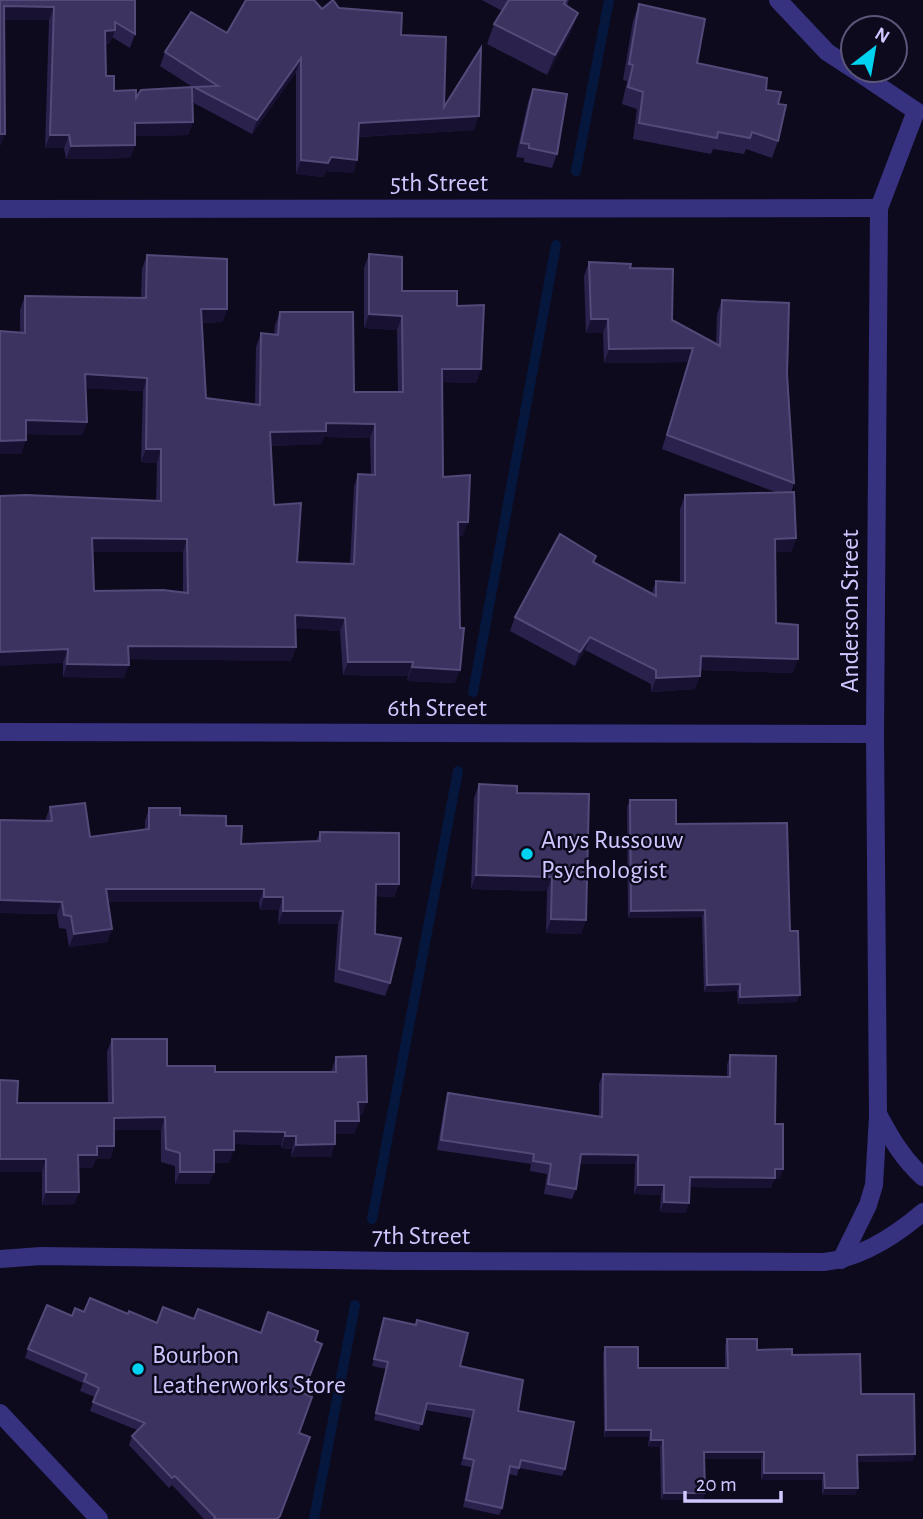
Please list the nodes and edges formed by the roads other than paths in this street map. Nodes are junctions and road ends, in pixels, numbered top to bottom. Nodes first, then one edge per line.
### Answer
1 (778, 0) edge
2 (839, 60) edge
3 (877, 84) edge
4 (919, 111) edge
5 (878, 208) junction
6 (0, 209) edge
7 (0, 732) edge
8 (875, 734) junction
9 (878, 1114) junction
10 (923, 1177) edge
11 (923, 1212) edge
12 (0, 1259) edge
13 (841, 1260) junction
14 (0, 1413) edge
15 (99, 1519) edge

1 - 2 street, Anderson Street
3 - 4 street, Anderson Street
4 - 5 street, Anderson Street
5 - 6 street, 5th Street
5 - 8 street, Anderson Street
7 - 8 street, 6th Street
8 - 9 street, Anderson Street
9 - 10 street, Anderson Street
9 - 13 street
11 - 13 street, 7th Street
12 - 13 street, 7th Street
14 - 15 street

